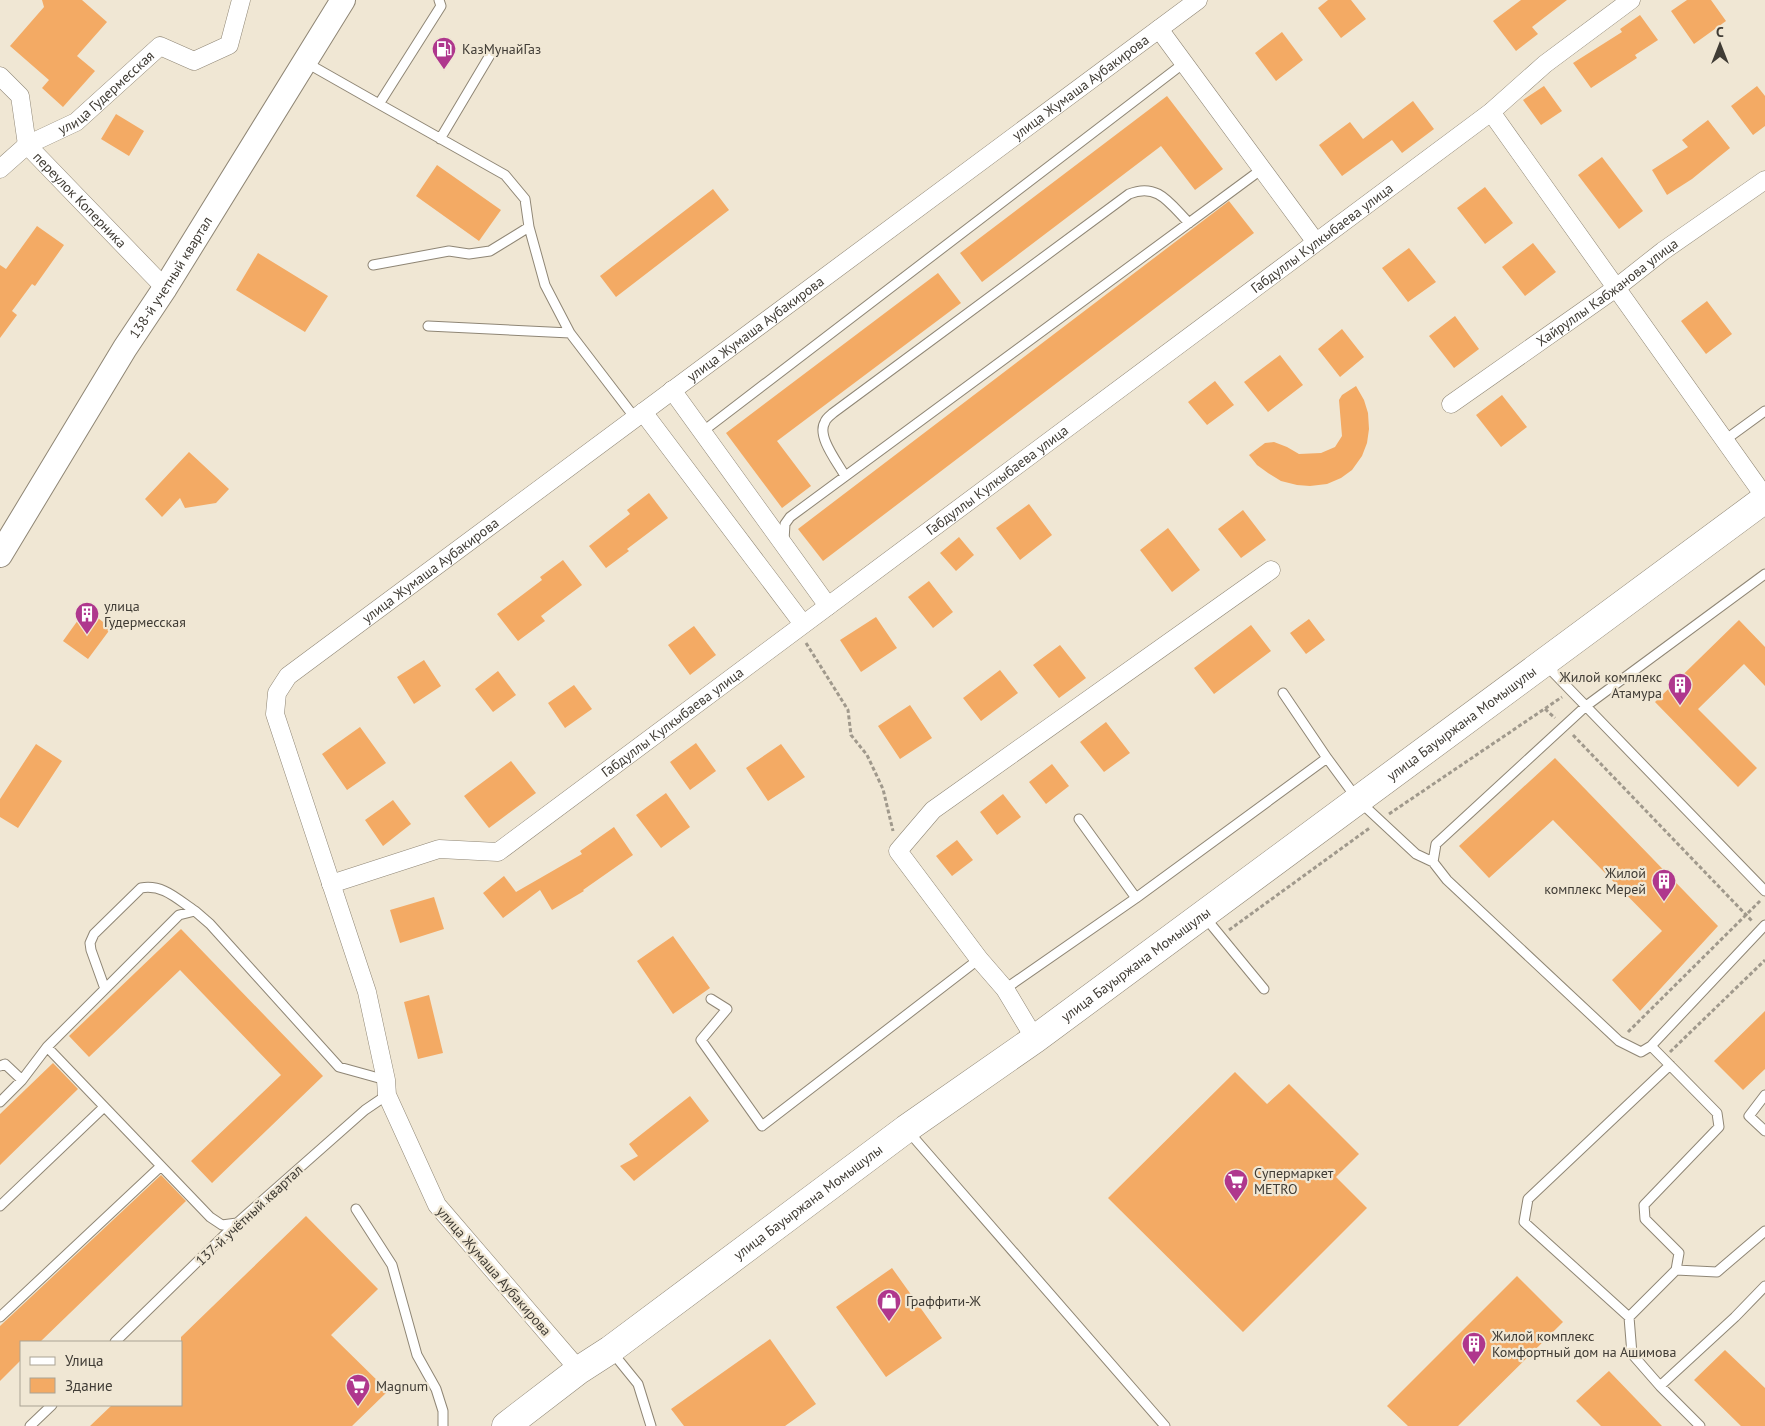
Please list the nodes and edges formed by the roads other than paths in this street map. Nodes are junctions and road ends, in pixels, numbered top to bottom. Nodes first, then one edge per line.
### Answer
1 (241, 0) edge
2 (343, 0) edge
3 (439, 0) edge
4 (1198, 0) edge
5 (1631, 0) edge
6 (1159, 29) junction
7 (492, 50) dead end
8 (305, 62) junction
9 (1184, 63) junction
10 (0, 76) edge
11 (378, 104) junction
12 (1491, 112) junction
13 (440, 139) junction
14 (27, 145) junction
15 (0, 169) edge
16 (1262, 169) junction
17 (1765, 180) edge
18 (1189, 223) junction
19 (529, 227) junction
20 (1316, 241) junction
21 (373, 265) dead end
22 (165, 288) junction
23 (1616, 288) junction
24 (428, 326) dead end
25 (570, 333) junction
26 (672, 390) junction
27 (1451, 404) dead end
28 (1765, 411) edge
29 (639, 415) junction
30 (702, 432) junction
31 (1725, 440) junction
32 (845, 476) junction
33 (1765, 498) edge
34 (784, 546) junction
35 (0, 555) edge
36 (1271, 570) dead end
37 (1763, 578) edge
38 (828, 606) junction
39 (800, 626) junction
40 (1543, 662) junction
41 (1283, 693) dead end
42 (1586, 706) junction
43 (1327, 758) junction
44 (1358, 800) junction
45 (1079, 819) dead end
46 (1433, 862) junction
47 (331, 884) junction
48 (1765, 891) edge
49 (1136, 898) junction
50 (195, 911) junction
51 (1203, 913) junction
52 (1763, 927) edge
53 (979, 959) junction
54 (105, 989) junction
55 (1006, 990) junction
56 (1264, 990) dead end
57 (711, 1000) dead end
58 (1035, 1039) junction
59 (1651, 1046) junction
60 (47, 1047) junction
61 (1666, 1062) junction
62 (0, 1066) edge
63 (22, 1080) junction
64 (387, 1087) junction
65 (1765, 1095) edge
66 (0, 1102) edge
67 (104, 1107) junction
68 (906, 1129) junction
69 (1765, 1131) edge
70 (161, 1166) junction
71 (0, 1206) edge
72 (356, 1209) dead end
73 (236, 1224) junction
74 (1765, 1231) edge
75 (1676, 1270) junction
76 (1765, 1286) edge
77 (0, 1317) edge
78 (1629, 1317) junction
79 (116, 1341) edge
80 (610, 1350) junction
81 (579, 1370) junction
82 (1660, 1386) junction
83 (51, 1406) edge
84 (30, 1426) edge
85 (443, 1426) edge
86 (506, 1426) edge
87 (651, 1426) edge
88 (1165, 1426) edge
89 (1700, 1426) edge

1 - 14 street, улица Гудермесская
2 - 8 main road, 138-й учетный квартал
3 - 11 lane
4 - 6 street, улица Жумаша Аубакирова
5 - 12 street, Габдуллы Кулкыбаева улица
6 - 9 street
6 - 26 street, улица Жумаша Аубакирова
7 - 13 lane
8 - 11 lane
8 - 22 main road, 138-й учетный квартал
9 - 16 street
9 - 30 lane
10 - 14 street, переулок Коперника
11 - 13 lane
12 - 20 street, Габдуллы Кулкыбаева улица
12 - 23 street
13 - 19 lane
14 - 15 street, улица Гудермесская
14 - 22 street, переулок Коперника
16 - 18 lane
16 - 20 street
17 - 23 street, Хайруллы Кабжанова улица
18 - 32 lane
18 - 32 lane
19 - 21 lane
19 - 25 lane
20 - 38 street, Габдуллы Кулкыбаева улица
22 - 35 main road, 138-й учетный квартал
23 - 27 street, Хайруллы Кабжанова улица
23 - 31 street
24 - 25 lane
25 - 29 lane
26 - 29 street, улица Жумаша Аубакирова
26 - 30 street
28 - 31 lane
29 - 39 street
29 - 47 street, улица Жумаша Аубакирова
30 - 34 street
31 - 33 street
32 - 34 lane
33 - 40 main road, улица Бауыржана Момышулы
34 - 38 street
36 - 53 street
37 - 42 lane
38 - 39 street, Габдуллы Кулкыбаева улица
39 - 47 street, Габдуллы Кулкыбаева улица
40 - 42 lane
40 - 44 main road, улица Бауыржана Момышулы
41 - 43 lane
42 - 46 lane
42 - 48 lane
43 - 44 lane
43 - 49 lane
44 - 46 lane
44 - 51 main road, улица Бауыржана Момышулы
45 - 49 lane
46 - 59 lane
47 - 64 street, улица Жумаша Аубакирова
49 - 55 lane
50 - 54 lane
50 - 54 lane
50 - 64 lane
51 - 56 lane
51 - 58 main road, улица Бауыржана Момышулы
52 - 59 lane
53 - 55 street
53 - 57 lane
54 - 60 lane
55 - 58 street
58 - 68 main road, улица Бауыржана Момышулы
59 - 61 lane
60 - 63 lane
60 - 67 lane
61 - 75 lane
61 - 78 lane
62 - 63 lane
63 - 66 lane
64 - 73 lane, 137-й учётный квартал
64 - 81 street, улица Жумаша Аубакирова
65 - 69 lane
67 - 70 lane
67 - 71 lane
68 - 80 main road, улица Бауыржана Момышулы
68 - 88 lane
70 - 73 lane
70 - 77 lane
72 - 85 lane
73 - 79 lane, 137-й учётный квартал
74 - 75 lane
75 - 78 lane
76 - 82 lane
78 - 82 lane
80 - 81 main road, улица Бауыржана Момышулы
80 - 87 lane
81 - 86 main road, улица Бауыржана Момышулы
82 - 89 lane
83 - 84 lane

